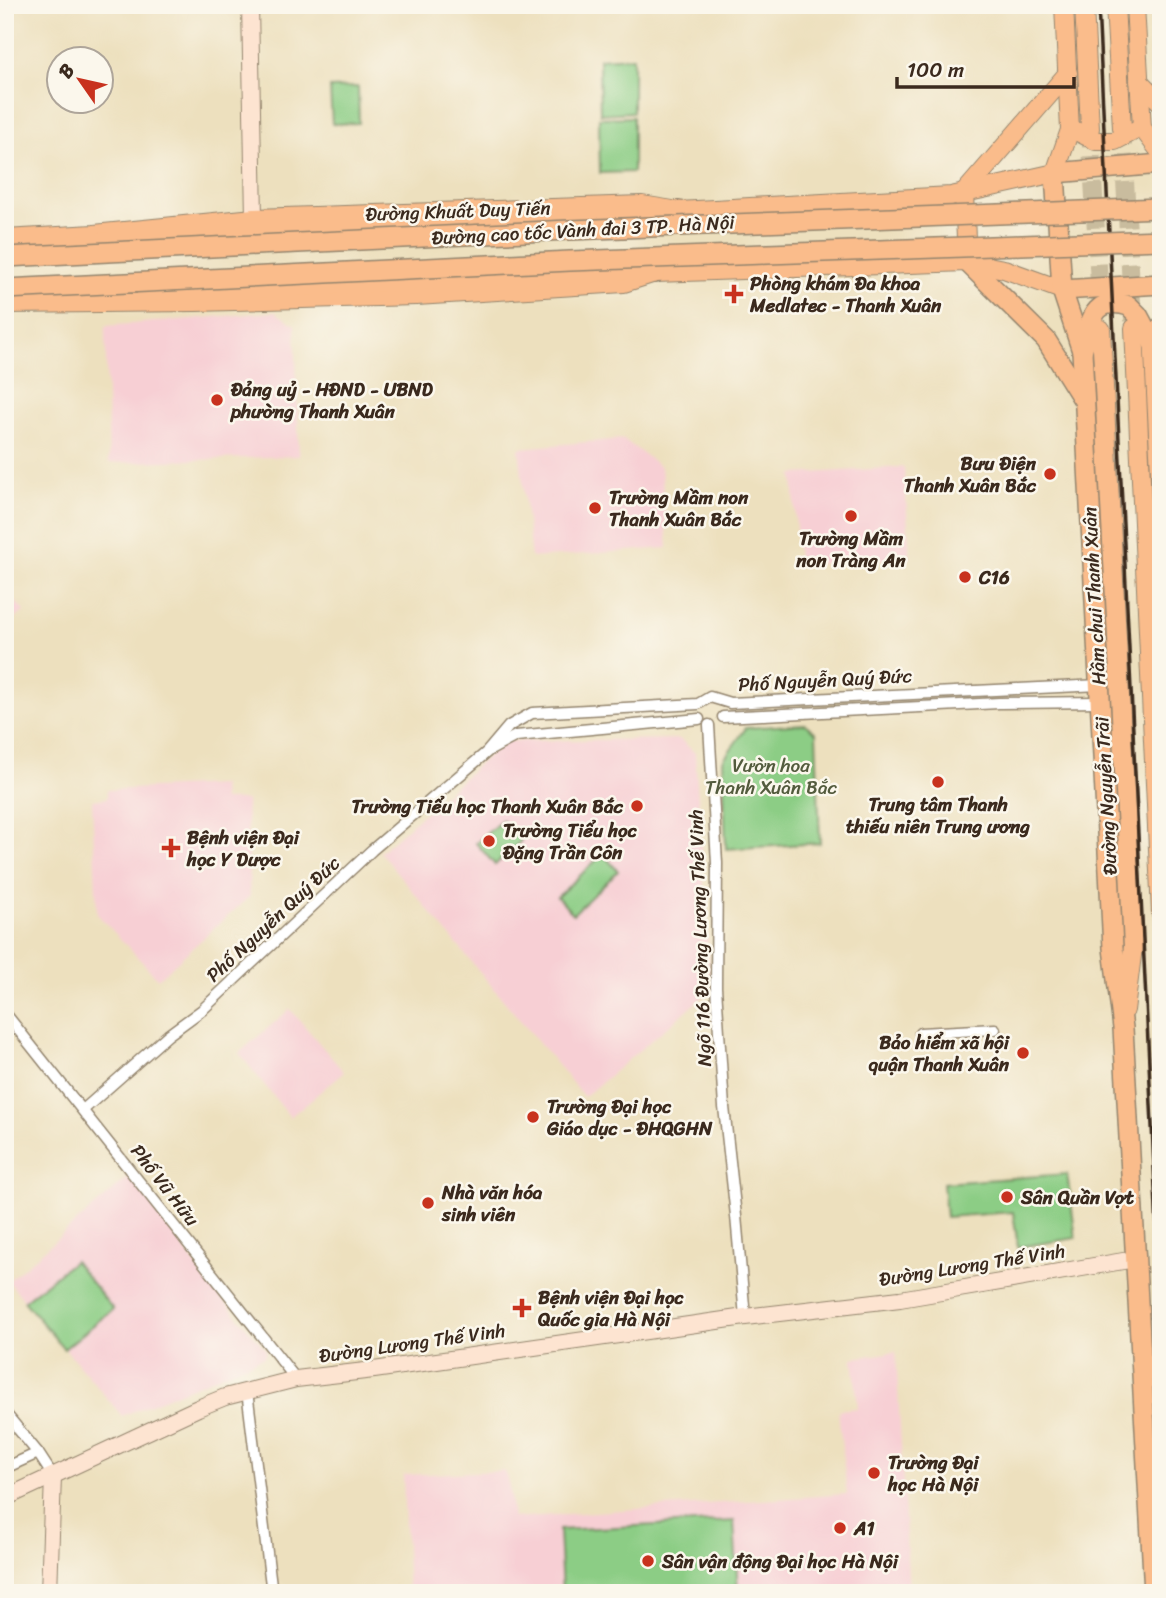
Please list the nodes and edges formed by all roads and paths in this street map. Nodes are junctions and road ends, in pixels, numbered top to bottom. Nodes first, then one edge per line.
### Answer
1 (250, 5) edge
2 (1064, 5) edge
3 (1084, 5) edge
4 (1115, 5) edge
5 (1135, 5) edge
6 (1068, 74) junction
7 (1139, 82) junction
8 (1161, 103) edge
9 (1122, 128) tunnel mouth
10 (1142, 128) junction
11 (1090, 129) tunnel mouth
12 (1070, 130) junction
13 (1161, 153) edge
14 (1161, 164) edge
15 (1055, 173) junction
16 (964, 193) junction
17 (1161, 208) edge
18 (679, 211) junction
19 (254, 218) junction
20 (5, 239) edge
21 (1161, 240) edge
22 (5, 254) edge
23 (967, 262) junction
24 (655, 273) junction
25 (1161, 284) edge
26 (5, 290) edge
27 (1062, 290) junction
28 (5, 304) edge
29 (1134, 328) tunnel mouth
30 (1101, 329) dead end
31 (1158, 336) edge
32 (1082, 351) junction
33 (1159, 388) edge
34 (1085, 402) junction
35 (1160, 439) edge
36 (1161, 482) edge
37 (1100, 693) junction
38 (730, 703) junction
39 (698, 704) junction
40 (723, 717) junction
41 (699, 719) junction
42 (709, 725) junction
43 (509, 726) junction
44 (516, 736) junction
45 (487, 752) junction
46 (1161, 914) edge
47 (5, 1013) edge
48 (1123, 1028) junction
49 (995, 1029) dead end
50 (920, 1033) dead end
51 (83, 1110) junction
52 (1135, 1259) junction
53 (745, 1317) junction
54 (296, 1379) junction
55 (247, 1391) junction
56 (5, 1413) edge
57 (38, 1452) junction
58 (5, 1468) edge
59 (53, 1476) junction
60 (5, 1498) edge
61 (49, 1593) edge
62 (272, 1593) edge
63 (1154, 1593) edge

1 - 19 street
2 - 6 main road, Đường Nguyễn Trãi
3 - 11 main road
4 - 9 main road
5 - 7 main road
6 - 12 main road, Đường Nguyễn Trãi
6 - 16 main road
7 - 8 main road
7 - 10 main road
10 - 12 main road
10 - 13 main road
12 - 15 main road, Đường Nguyễn Trãi
14 - 15 highway, Đường Khuất Duy Tiến
15 - 16 main road, Đường Khuất Duy Tiến
15 - 27 highway, Đường Nguyễn Trãi
16 - 18 main road, Đường Khuất Duy Tiến
16 - 23 main road
17 - 22 highway, Đường cao tốc Vành đai 3 TP. Hà Nội, bridge
18 - 19 main road, Đường Khuất Duy Tiến
18 - 22 highway
19 - 20 main road, Đường Khuất Duy Tiến
21 - 26 highway, Đường cao tốc Vành đai 3 TP. Hà Nội, bridge
23 - 24 main road
23 - 27 main road
23 - 34 highway
24 - 26 highway, bridge
24 - 28 main road
25 - 27 highway
27 - 32 highway, Đường Nguyễn Trãi
29 - 46 main road
30 - 48 main road, Hầm chui Thanh Xuân
31 - 32 highway
31 - 33 highway
32 - 34 highway, Đường Nguyễn Trãi
33 - 35 highway
34 - 37 highway, Đường Nguyễn Trãi
35 - 36 highway
37 - 38 street, Phố Nguyễn Quý Đức
37 - 40 street, Phố Nguyễn Quý Đức
37 - 48 highway, Đường Nguyễn Trãi
38 - 39 street, Phố Nguyễn Quý Đức
38 - 40 street
39 - 41 street
39 - 43 street, Phố Nguyễn Quý Đức
40 - 42 street
41 - 42 street
41 - 44 street, Phố Nguyễn Quý Đức
42 - 53 street, Ngõ 116 Đường Lương Thế Vinh
43 - 44 street
43 - 45 street, Phố Nguyễn Quý Đức
44 - 45 street, Phố Nguyễn Quý Đức
45 - 51 street, Phố Nguyễn Quý Đức
47 - 51 street, Phố Vũ Hữu
48 - 52 highway, Đường Nguyễn Trãi
49 - 50 street
51 - 54 street, Phố Vũ Hữu
52 - 53 street, Đường Lương Thế Vinh
52 - 63 highway, Đường Nguyễn Trãi
53 - 54 street, Đường Lương Thế Vinh
54 - 55 street, Đường Lương Thế Vinh
55 - 59 street, Đường Lương Thế Vinh
55 - 62 street
56 - 57 street
57 - 58 street
57 - 59 street
59 - 60 street, Đường Lương Thế Vinh
59 - 61 street

